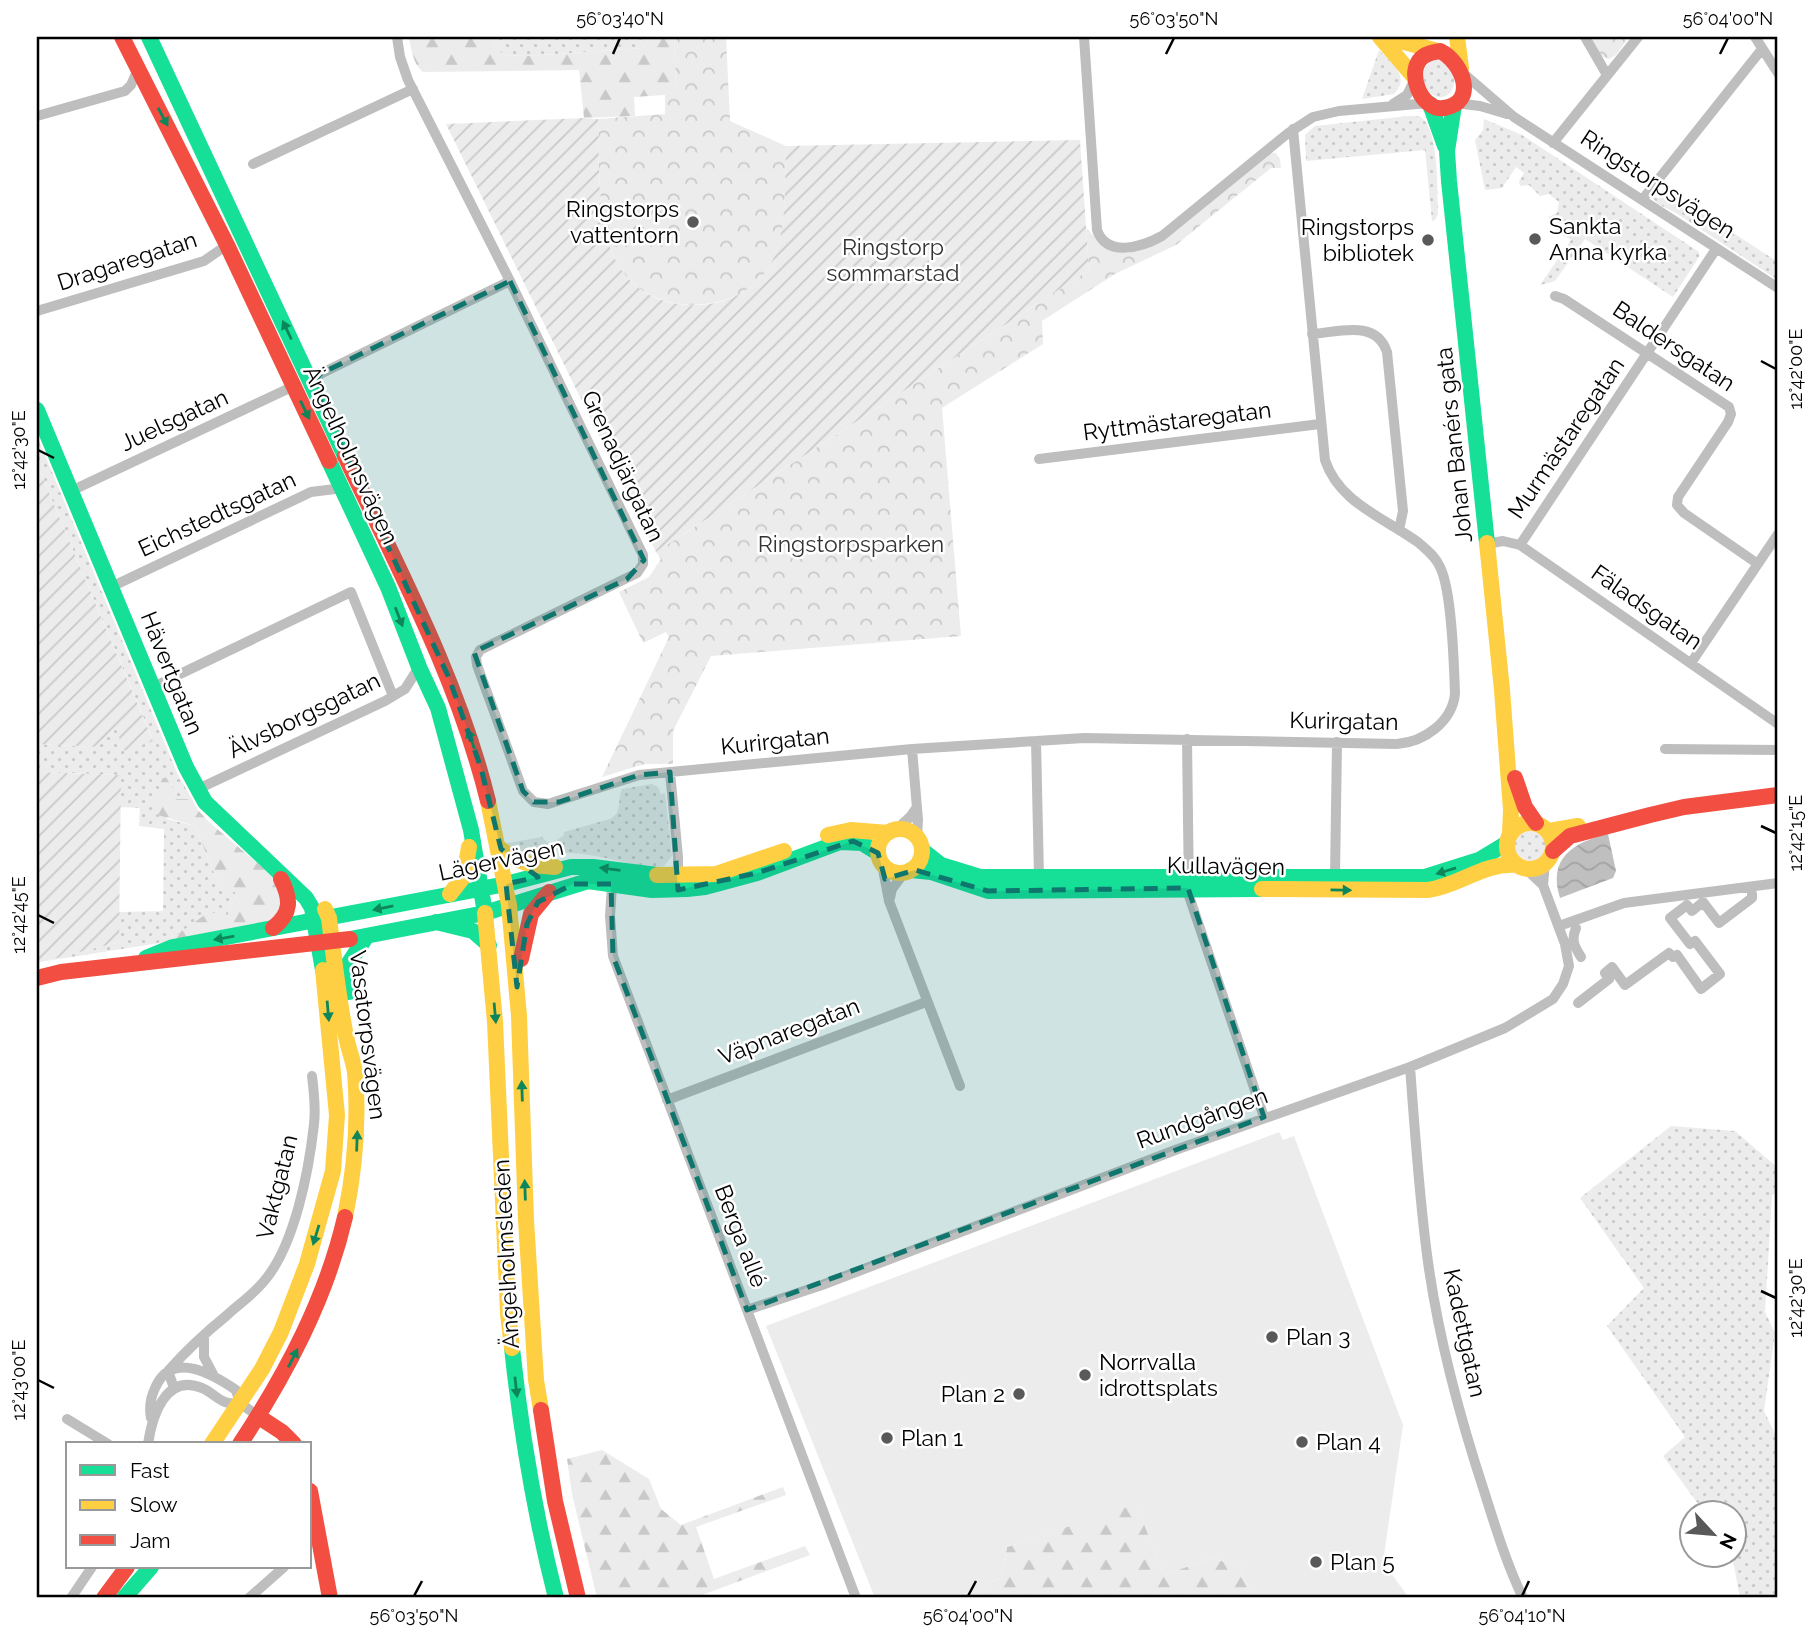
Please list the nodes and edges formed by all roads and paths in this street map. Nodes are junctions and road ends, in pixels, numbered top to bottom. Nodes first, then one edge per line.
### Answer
1 (109, 37) edge
2 (122, 37) edge
3 (149, 37) edge
4 (397, 37) edge
5 (1084, 37) edge
6 (1380, 37) edge
7 (1385, 37) edge
8 (1457, 37) edge
9 (1585, 37) edge
10 (1755, 37) edge
11 (1635, 38) edge
12 (1428, 46) edge
13 (1762, 50) junction
14 (135, 63) junction
15 (1462, 71) junction
16 (1778, 73) edge
17 (1607, 75) junction
18 (1415, 78) junction
19 (413, 89) junction
20 (1429, 103) junction
21 (1455, 104) junction
22 (1387, 106) junction
23 (37, 116) edge
24 (1514, 117) junction
25 (1293, 129) junction
26 (1553, 143) junction
27 (1447, 152) junction
28 (253, 164) dead end
29 (1642, 200) junction
30 (227, 245) junction
31 (1716, 249) junction
32 (510, 281) junction
33 (1778, 288) edge
34 (1555, 296) dead end
35 (37, 312) edge
36 (1312, 334) junction
37 (1647, 352) junction
38 (318, 378) junction
39 (294, 386) junction
40 (37, 410) edge
41 (1320, 424) junction
42 (1039, 460) dead end
43 (343, 488) junction
44 (71, 491) junction
45 (1399, 530) junction
46 (1778, 534) edge
47 (1486, 544) junction
48 (1520, 545) junction
49 (1758, 564) junction
50 (111, 587) junction
51 (1691, 663) junction
52 (419, 667) junction
53 (153, 687) junction
54 (393, 696) junction
55 (1778, 724) edge
56 (1506, 734) junction
57 (1187, 739) junction
58 (1036, 741) junction
59 (1337, 742) junction
60 (912, 749) junction
61 (1665, 749) dead end
62 (1778, 750) edge
63 (670, 772) junction
64 (1778, 786) edge
65 (198, 789) junction
66 (1778, 795) edge
67 (916, 807) junction
68 (1542, 827) junction
69 (471, 830) junction
70 (892, 831) junction
71 (1509, 838) junction
72 (920, 844) junction
73 (257, 849) junction
74 (501, 849) junction
75 (1549, 857) junction
76 (880, 859) junction
77 (1521, 866) junction
78 (571, 867) junction
79 (935, 868) junction
80 (907, 872) junction
81 (278, 873) junction
82 (1039, 877) junction
83 (1335, 877) junction
84 (1188, 882) junction
85 (678, 883) junction
86 (1778, 883) edge
87 (506, 884) junction
88 (612, 885) junction
89 (1543, 885) junction
90 (482, 888) junction
91 (549, 892) junction
92 (450, 894) junction
93 (1752, 894) dead end
94 (889, 901) junction
95 (509, 905) junction
96 (485, 913) junction
97 (322, 919) junction
98 (436, 922) junction
99 (1559, 926) junction
100 (1576, 928) dead end
101 (271, 929) junction
102 (366, 937) junction
103 (331, 942) junction
104 (489, 945) junction
105 (1581, 957) dead end
106 (124, 966) junction
107 (37, 978) edge
108 (517, 987) junction
109 (926, 1002) junction
110 (1578, 1003) dead end
111 (352, 1050) junction
112 (1410, 1067) junction
113 (312, 1076) dead end
114 (960, 1086) dead end
115 (667, 1100) junction
116 (1264, 1118) junction
117 (747, 1310) junction
118 (204, 1336) junction
119 (184, 1354) junction
120 (188, 1368) junction
121 (168, 1371) junction
122 (213, 1374) junction
123 (536, 1380) junction
124 (174, 1388) junction
125 (203, 1388) junction
126 (240, 1404) junction
127 (259, 1417) junction
128 (67, 1419) dead end
129 (152, 1423) junction
130 (105, 1442) edge
131 (148, 1442) edge
132 (213, 1442) edge
133 (241, 1442) edge
134 (292, 1442) edge
135 (312, 1515) edge
136 (315, 1551) edge
137 (91, 1568) edge
138 (126, 1568) edge
139 (150, 1568) edge
140 (283, 1568) edge
141 (71, 1598) edge
142 (104, 1598) edge
143 (124, 1598) edge
144 (249, 1598) edge
145 (330, 1598) edge
146 (555, 1598) edge
147 (578, 1598) edge
148 (587, 1598) edge
149 (856, 1598) edge
150 (1523, 1598) edge

1 - 14 main road
2 - 14 main road, Ängelholmsvägen
38 -> 3 main road, Ängelholmsvägen
4 - 19 street, Grenadjärgatan
5 - 25 street
6 - 18 main road
7 - 12 main road
8 - 15 main road
9 - 17 street
10 - 13 street
11 - 17 street
12 - 15 main road
12 - 18 main road
13 - 16 street
13 - 29 street
14 - 23 street
14 -> 30 main road, Ängelholmsvägen
15 - 21 main road
15 - 24 street, Ringstorpsvägen
17 - 26 street
18 - 20 main road
18 - 22 street
19 - 28 street
19 - 32 street, Grenadjärgatan
20 - 21 main road
20 - 22 street
20 - 27 main road, Johan Banérs gata
21 - 24 street, Ringstorpsvägen
21 - 27 main road, Johan Banérs gata
22 - 25 street
24 - 26 street, Ringstorpsvägen
25 - 36 street, Kurirgatan
26 - 29 street, Ringstorpsvägen
27 - 47 main road, Johan Banérs gata
29 - 31 street, Ringstorpsvägen
30 - 35 street, Dragaregatan
30 - 39 main road, Ängelholmsvägen
31 - 33 street, Ringstorpsvägen
31 - 37 street, Murmästaregatan
32 - 38 street
32 - 63 street, Grenadjärgatan
34 - 37 street, Baldersgatan
36 - 41 street, Kurirgatan
36 - 45 street
37 - 48 street, Murmästaregatan
37 - 49 street, Baldersgatan
74 -> 38 main road, Ängelholmsvägen
39 -> 43 main road, Ängelholmsvägen
39 - 44 street, Juelsgatan
40 - 44 main road, Hävertgatan
41 - 42 street, Ryttmästaregatan
41 - 45 street, Kurirgatan
43 - 50 street, Eichstedtsgatan
43 -> 52 main road, Ängelholmsvägen
44 - 50 main road, Hävertgatan
45 - 59 street, Kurirgatan
46 - 49 street
47 - 48 street
47 - 56 main road, Johan Banérs gata
48 - 51 street, Fäladsgatan
49 - 51 street
50 - 53 main road, Hävertgatan
51 - 55 street, Fäladsgatan
52 - 54 street, Älvsborgsgatan
52 - 69 main road, Ängelholmsvägen
53 - 54 street
53 - 65 main road, Hävertgatan
54 - 65 street, Älvsborgsgatan
56 - 68 main road, Johan Banérs gata
56 - 71 main road, Johan Banérs gata
57 - 58 street, Kurirgatan
57 - 59 street, Kurirgatan
57 - 84 street
58 - 60 street, Kurirgatan
58 - 82 street
59 - 83 street
60 - 63 street, Kurirgatan
60 - 67 street
61 - 62 street
63 - 85 street
64 - 68 main road
65 - 73 main road, Hävertgatan
66 - 75 main road
67 - 70 street
67 - 72 street
68 - 71 main road
68 - 75 main road
69 - 90 main road, Ängelholmsvägen
69 - 92 main road
70 - 72 main road
70 - 76 main road
70 - 85 main road, Lägervägen
71 - 77 main road
71 -> 83 main road, Kullavägen
72 - 79 main road
72 - 80 main road
73 - 81 main road, Hävertgatan
73 - 97 main road
74 - 78 main road
74 - 87 main road, Ängelholmsvägen
75 - 77 main road
75 - 89 street, Rundgången
76 - 80 main road
76 - 85 main road, Lägervägen
76 - 94 street
84 -> 77 main road, Kullavägen
77 - 89 street, Rundgången
85 -> 78 main road, Lägervägen
78 - 87 main road, Lägervägen
79 - 80 main road
79 - 82 main road, Kullavägen
79 - 84 main road, Kullavägen
80 - 94 street
81 - 97 main road, Hävertgatan
81 - 101 main road
82 - 84 main road, Kullavägen
83 - 84 main road, Kullavägen
84 - 116 street
85 - 88 main road, Lägervägen
86 - 99 street
87 - 90 main road, Lägervägen
87 - 95 main road, Ängelholmsvägen
88 - 91 main road, Lägervägen
88 - 115 street, Berga allé
89 - 99 street, Rundgången
90 - 92 main road, Lägervägen
90 - 96 main road, Ängelholmsvägen
91 - 95 main road, Lägervägen
91 - 108 main road
92 -> 97 main road, Lägervägen
93 - 110 street
94 - 109 street
95 - 96 main road, Lägervägen
95 - 108 main road, Ängelholmsleden
96 - 98 main road, Lägervägen
96 - 104 main road, Ängelholmsleden
97 - 101 main road, Lägervägen
97 - 103 main road, Hävertgatan
98 - 102 main road, Lägervägen
98 - 104 main road
99 - 112 street, Rundgången
100 - 105 street
101 -> 106 main road, Lägervägen
102 - 103 main road, Lägervägen
102 - 111 main road
103 - 106 main road, Lägervägen
103 - 111 main road, Vasatorpsvägen
103 -> 126 main road, Vasatorpsvägen
104 -> 146 main road, Ängelholmsleden
106 - 107 main road, Lägervägen
123 -> 108 main road, Ängelholmsleden
109 - 114 street
109 - 115 street, Väpnaregatan
127 -> 111 main road, Vasatorpsvägen
112 - 116 street, Rundgången
112 - 150 street, Kadettgatan
113 - 118 street, Vaktgatan
115 - 117 street, Berga allé
116 - 117 street, Rundgången
117 - 149 street, Berga allé
118 - 119 street, Vaktgatan
118 - 122 street
119 - 120 street
119 - 121 street, Vaktgatan
120 - 121 street
120 - 122 street
120 - 125 street
121 - 124 street
121 - 129 street, Vaktgatan
122 - 126 street
123 - 147 main road, Ängelholmsleden
123 - 148 main road
124 - 125 street
124 - 129 street
125 - 126 street
126 - 127 street
126 - 132 main road, Vasatorpsvägen
127 - 133 main road, Vasatorpsvägen
127 - 134 main road
128 - 130 street
129 - 131 street
135 - 136 main road
136 - 145 main road
137 - 141 street
138 - 142 main road
139 - 143 main road
140 - 144 street

